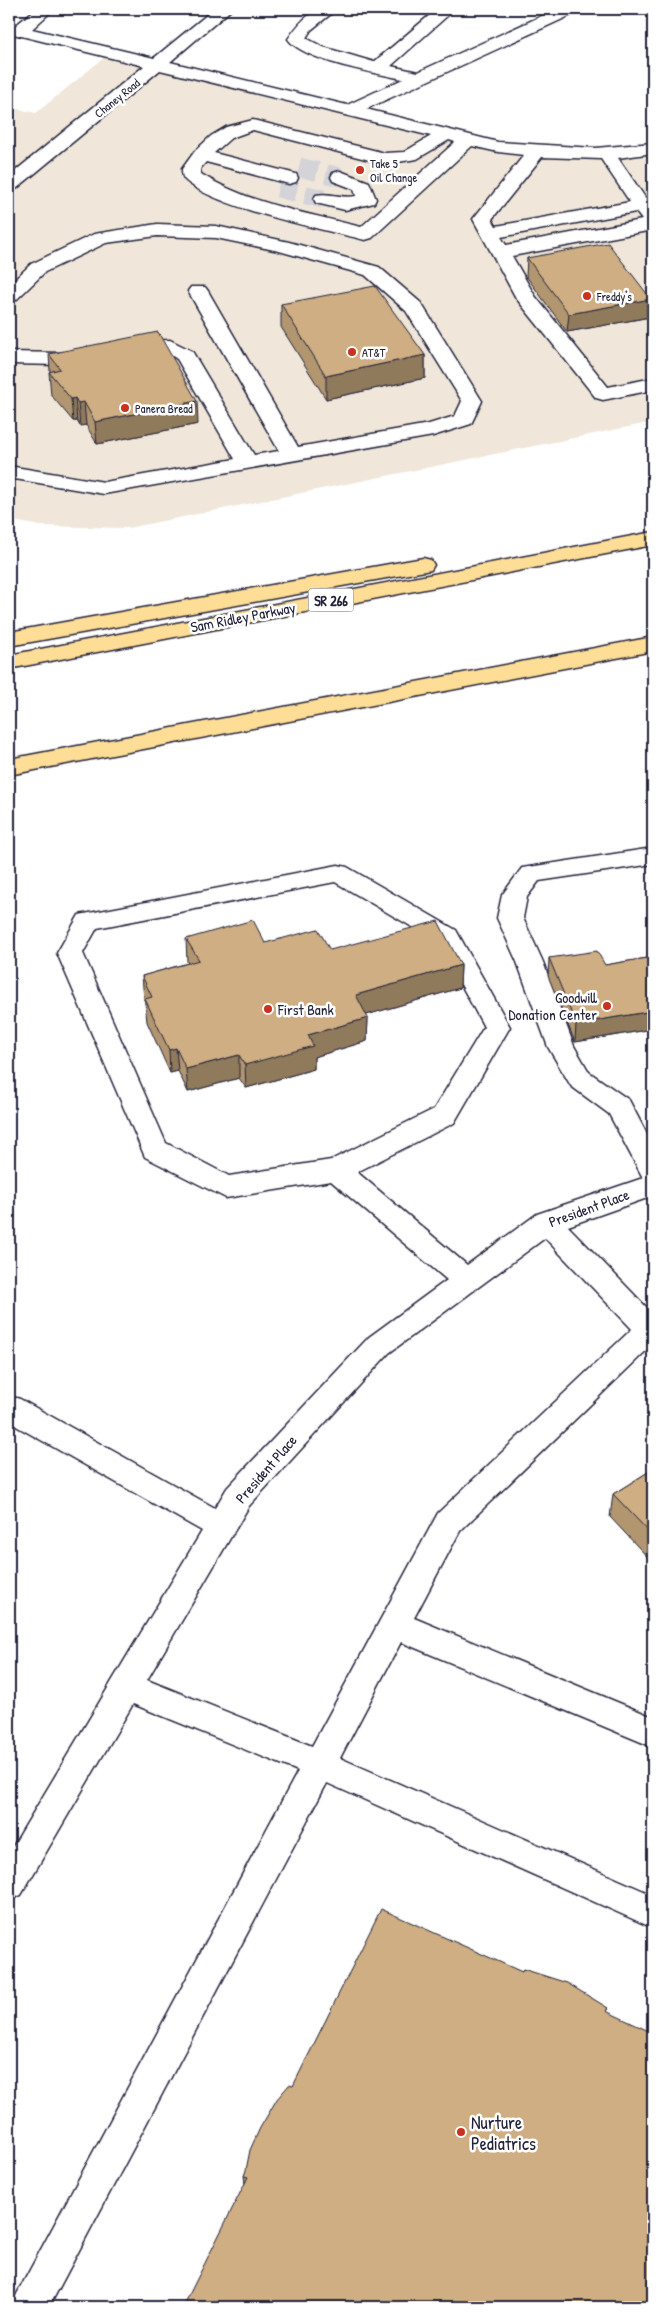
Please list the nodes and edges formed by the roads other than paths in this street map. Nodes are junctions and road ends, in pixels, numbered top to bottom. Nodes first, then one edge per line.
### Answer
1 (46, 9) edge
2 (224, 9) edge
3 (329, 9) edge
4 (447, 9) edge
5 (570, 9) edge
6 (14, 29) edge
7 (159, 64) junction
8 (378, 68) junction
9 (420, 78) junction
10 (348, 111) junction
11 (445, 135) junction
12 (468, 140) junction
13 (653, 148) edge
14 (537, 151) junction
15 (606, 153) junction
16 (201, 155) junction
17 (238, 164) junction
18 (9, 185) edge
19 (367, 199) junction
20 (395, 207) junction
21 (649, 215) edge
22 (490, 233) junction
23 (500, 252) junction
24 (198, 292) dead end
25 (9, 296) edge
26 (9, 358) edge
27 (653, 384) edge
28 (292, 455) junction
29 (248, 463) junction
30 (9, 472) edge
31 (653, 538) edge
32 (9, 639) edge
33 (653, 644) edge
34 (9, 662) edge
35 (9, 766) edge
36 (653, 856) edge
37 (336, 1170) junction
38 (653, 1171) edge
39 (653, 1185) edge
40 (547, 1222) junction
41 (467, 1281) junction
42 (652, 1328) edge
43 (9, 1408) edge
44 (222, 1526) junction
45 (394, 1624) junction
46 (126, 1686) junction
47 (653, 1732) edge
48 (319, 1764) junction
49 (9, 1884) edge
50 (653, 1912) edge
51 (29, 2307) edge

1 - 6 street
2 - 7 street, Chaney Road
3 - 8 street
4 - 8 street
5 - 9 street
6 - 7 street
7 - 10 street
7 - 18 street, Chaney Road
8 - 9 street
9 - 10 street
10 - 11 street
11 - 12 street
11 - 16 street
12 - 14 street
12 - 20 street
13 - 15 street
14 - 15 street
14 - 22 street
15 - 21 street
16 - 17 street
16 - 20 street
17 - 17 street
19 - 19 street
19 - 20 street
21 - 22 street
21 - 23 street
22 - 23 street
23 - 27 street
24 - 28 street
25 - 28 street
26 - 29 street
28 - 29 street
29 - 30 street
31 - 32 main road
31 - 34 main road, Sam Ridley Parkway / SR 266
33 - 35 main road
36 - 38 street
37 - 37 street
37 - 41 street
39 - 40 street, President Place
40 - 41 street, President Place
40 - 42 street
41 - 44 street, President Place
42 - 45 street
43 - 44 street
44 - 46 street, President Place
45 - 47 street
45 - 48 street
46 - 48 street
46 - 49 street, President Place
48 - 50 street
48 - 51 street

